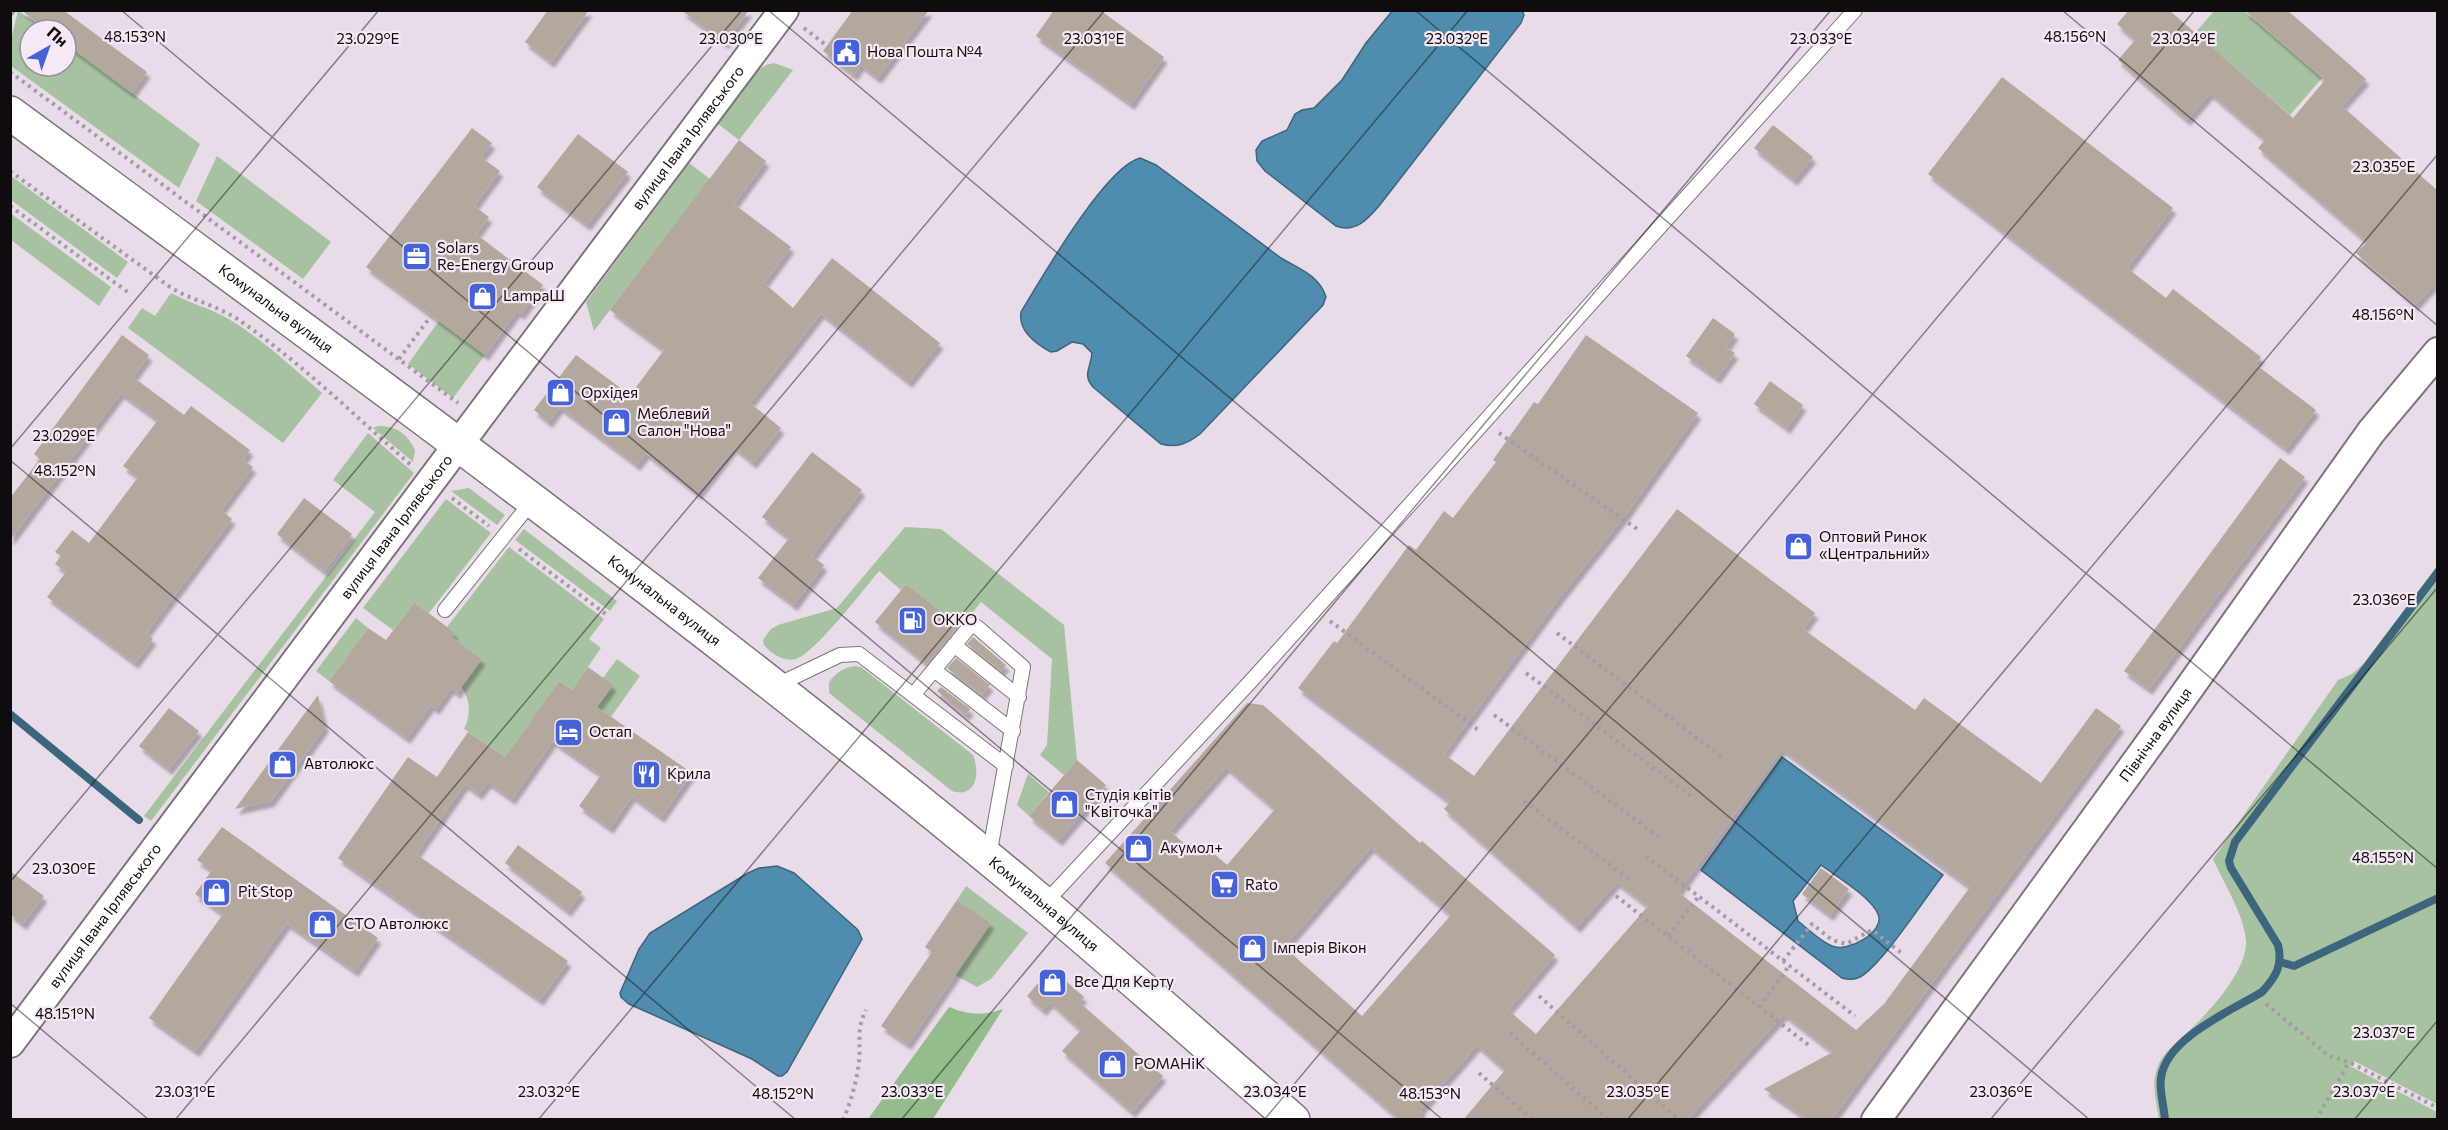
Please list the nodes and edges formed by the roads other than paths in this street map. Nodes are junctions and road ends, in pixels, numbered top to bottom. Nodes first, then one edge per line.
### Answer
1 (784, 10) edge
2 (1855, 10) edge
3 (10, 113) edge
4 (2438, 352) edge
5 (469, 431) junction
6 (533, 500) junction
7 (445, 610) dead end
8 (954, 645) junction
9 (934, 670) junction
10 (774, 687) junction
11 (914, 694) junction
12 (1019, 697) junction
13 (1012, 731) junction
14 (1006, 766) junction
15 (988, 859) junction
16 (1044, 904) junction
17 (10, 1043) edge
18 (1293, 1119) edge
19 (1876, 1119) edge

1 - 5 street, вулиця Івана Ірлявського
2 - 16 lane
3 - 5 main road, Комунальна вулиця
4 - 19 street, Північна вулиця
5 - 6 main road, Комунальна вулиця
5 - 17 street, вулиця Івана Ірлявського
6 - 7 lane
6 - 10 main road, Комунальна вулиця
8 - 9 lane
8 - 12 lane
8 - 12 lane
9 - 11 lane
9 - 13 lane
10 - 11 lane
10 - 15 main road, Комунальна вулиця
11 - 14 lane
12 - 13 lane
13 - 14 lane
14 - 15 lane
15 - 16 main road, Комунальна вулиця
16 - 18 main road, Комунальна вулиця

